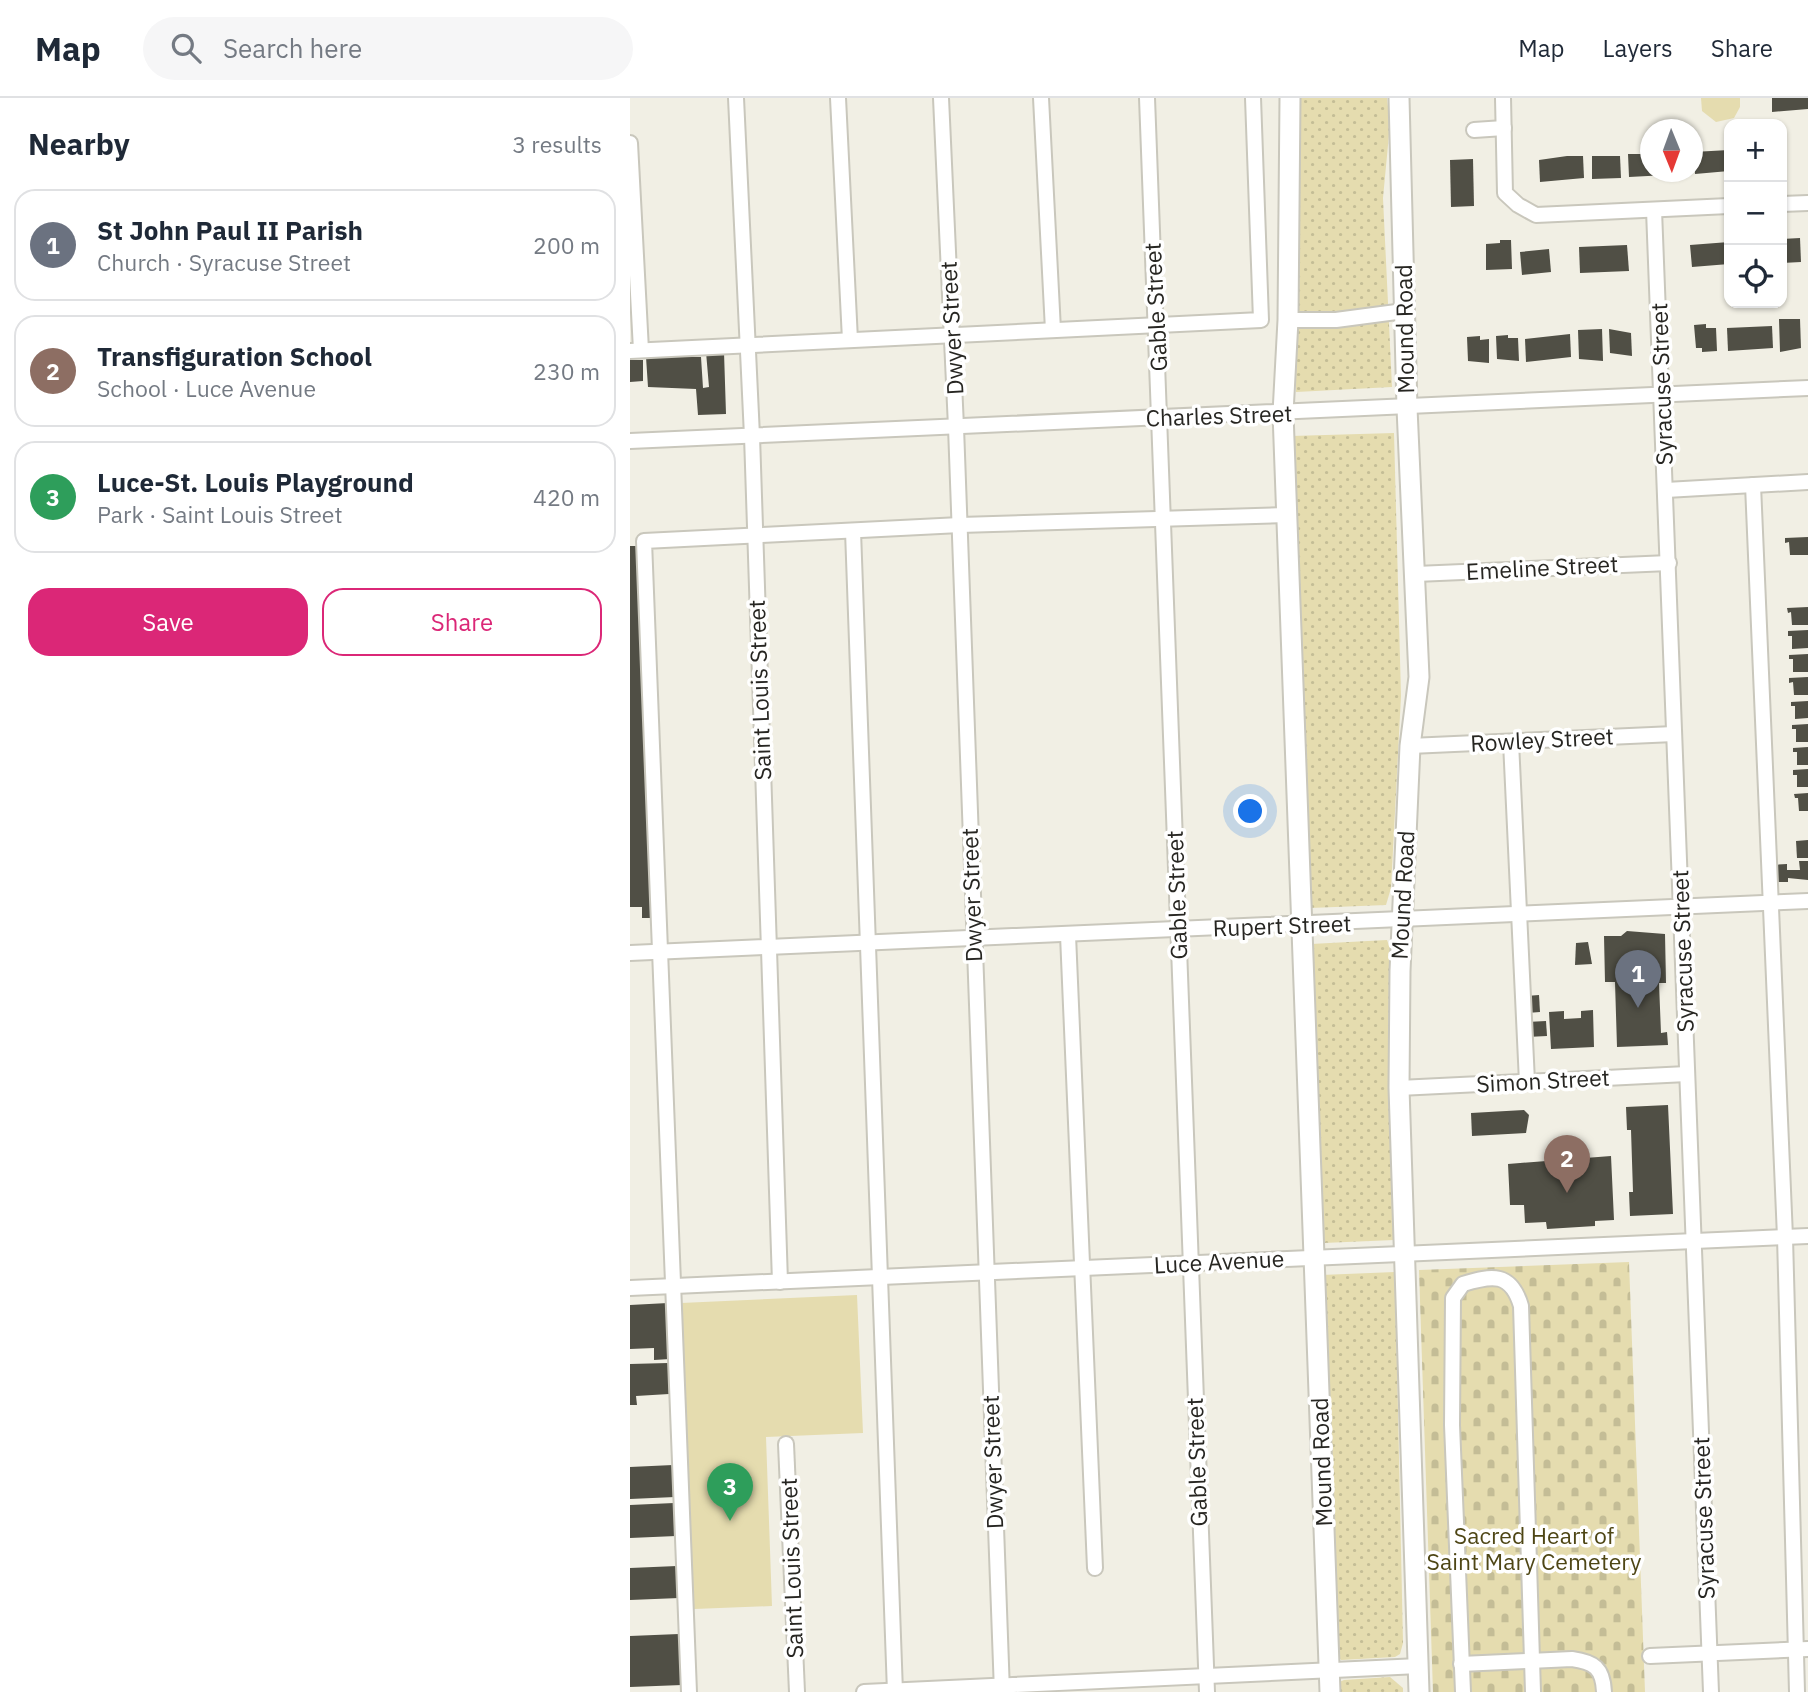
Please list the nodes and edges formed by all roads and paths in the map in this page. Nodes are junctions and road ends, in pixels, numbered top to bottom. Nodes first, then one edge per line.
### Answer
1 (736, 98) edge
2 (838, 98) edge
3 (941, 98) edge
4 (1041, 98) edge
5 (1147, 98) edge
6 (1253, 98) edge
7 (1290, 98) edge
8 (1399, 98) edge
9 (1503, 98) edge
10 (1504, 128) junction
11 (1474, 130) dead end
12 (630, 144) edge
13 (1808, 203) edge
14 (1787, 204) edge
15 (1724, 206) edge
16 (1654, 210) junction
17 (1404, 311) junction
18 (1288, 320) junction
19 (1157, 325) junction
20 (1053, 330) junction
21 (952, 335) junction
22 (850, 340) junction
23 (748, 345) junction
24 (636, 350) edge
25 (1808, 388) edge
26 (1662, 396) junction
27 (1407, 408) junction
28 (1283, 413) junction
29 (1161, 418) junction
30 (956, 427) junction
31 (752, 436) junction
32 (630, 440) edge
33 (1808, 482) edge
34 (1753, 485) junction
35 (1666, 490) junction
36 (1287, 515) junction
37 (1164, 519) junction
38 (960, 525) junction
39 (853, 531) junction
40 (755, 535) junction
41 (1669, 563) junction
42 (1416, 574) junction
43 (1674, 734) junction
44 (1511, 742) junction
45 (1410, 747) junction
46 (1808, 901) edge
47 (1769, 902) junction
48 (1682, 907) junction
49 (1518, 915) junction
50 (1403, 920) junction
51 (1303, 925) junction
52 (1178, 930) junction
53 (1068, 934) junction
54 (974, 939) junction
55 (867, 943) junction
56 (769, 947) junction
57 (663, 952) junction
58 (630, 953) edge
59 (1687, 1074) junction
60 (1527, 1082) junction
61 (1399, 1088) junction
62 (1808, 1236) edge
63 (1785, 1237) junction
64 (1693, 1242) junction
65 (1403, 1254) junction
66 (1314, 1258) junction
67 (1190, 1264) junction
68 (1081, 1269) junction
69 (985, 1273) junction
70 (880, 1277) junction
71 (780, 1283) junction
72 (675, 1286) junction
73 (630, 1288) edge
74 (786, 1444) dead end
75 (1095, 1568) dead end
76 (1802, 1649) edge
77 (1709, 1654) junction
78 (1650, 1656) dead end
79 (1532, 1661) junction
80 (1461, 1664) junction
81 (1419, 1666) junction
82 (1330, 1670) junction
83 (1207, 1676) junction
84 (1002, 1689) edge
85 (895, 1691) edge
86 (690, 1692) edge
87 (797, 1692) edge
88 (864, 1692) edge
89 (1207, 1692) edge
90 (1330, 1692) edge
91 (1419, 1692) edge
92 (1463, 1692) edge
93 (1533, 1692) edge
94 (1604, 1692) edge
95 (1710, 1692) edge
96 (1797, 1692) edge

1 - 23 street, Saint Louis Street
2 - 22 street
3 - 21 street, Dwyer Street
4 - 20 street
5 - 19 street, Gable Street
6 - 19 street
7 - 18 main road, Mound Road
8 - 17 main road, Mound Road
9 - 10 street
10 - 11 street
10 - 16 street
12 - 24 street
13 - 14 street
15 - 16 street
16 - 26 street, Syracuse Street
17 - 18 street
17 - 27 main road, Mound Road
18 - 28 main road, Mound Road
19 - 20 street
19 - 29 street, Gable Street
20 - 21 street
21 - 22 street
21 - 30 street, Dwyer Street
22 - 23 street
23 - 24 street
23 - 31 street, Saint Louis Street
25 - 26 street, Charles Street
26 - 27 street, Charles Street
26 - 35 street, Syracuse Street
27 - 28 street, Charles Street
27 - 42 main road, Mound Road
28 - 29 street, Charles Street
28 - 36 main road, Mound Road
29 - 30 street, Charles Street
29 - 37 street, Gable Street
30 - 31 street, Charles Street
30 - 38 street, Dwyer Street
31 - 32 street, Charles Street
31 - 40 street, Saint Louis Street
33 - 34 street
34 - 35 street
34 - 47 street
35 - 41 street, Syracuse Street
36 - 37 street
36 - 51 main road, Mound Road
37 - 38 street
37 - 52 street, Gable Street
38 - 39 street
38 - 54 street, Dwyer Street
39 - 40 street
39 - 55 street
40 - 56 street, Saint Louis Street
40 - 57 street
41 - 42 street, Emeline Street
41 - 43 street, Syracuse Street
42 - 45 main road, Mound Road
43 - 44 street, Rowley Street
43 - 48 street, Syracuse Street
44 - 45 street, Rowley Street
44 - 49 street
45 - 50 main road, Mound Road
46 - 47 street, Rupert Street
47 - 48 street, Rupert Street
47 - 63 street
48 - 49 street, Rupert Street
48 - 59 street, Syracuse Street
49 - 50 street, Rupert Street
49 - 60 street
50 - 51 street, Rupert Street
50 - 61 main road, Mound Road
51 - 52 street, Rupert Street
51 - 66 main road, Mound Road
52 - 53 street, Rupert Street
52 - 67 street, Gable Street
53 - 54 street, Rupert Street
53 - 68 street
54 - 55 street, Rupert Street
54 - 69 street, Dwyer Street
55 - 56 street, Rupert Street
55 - 70 street
56 - 57 street, Rupert Street
56 - 71 street, Saint Louis Street
57 - 58 street, Rupert Street
57 - 72 street
59 - 60 street, Simon Street
59 - 64 street, Syracuse Street
60 - 61 street, Simon Street
61 - 65 main road, Mound Road
62 - 63 street, Luce Avenue
63 - 64 street, Luce Avenue
63 - 76 street
64 - 65 street, Luce Avenue
64 - 77 street, Syracuse Street
65 - 66 street, Luce Avenue
65 - 81 main road, Mound Road
66 - 67 street, Luce Avenue
66 - 82 main road, Mound Road
67 - 68 street, Luce Avenue
67 - 83 street, Gable Street
68 - 69 street, Luce Avenue
68 - 75 street
69 - 70 street, Luce Avenue
69 - 84 street, Dwyer Street
70 - 71 street, Luce Avenue
70 - 85 street
71 - 72 street, Luce Avenue
72 - 73 street, Luce Avenue
72 - 86 street
74 - 87 street, Saint Louis Street
76 - 77 street
76 - 96 street
77 - 78 street
77 - 95 street, Syracuse Street
79 - 80 street
79 - 80 street
79 - 93 street
79 - 94 street
80 - 92 street
81 - 82 street
81 - 91 main road, Mound Road
82 - 83 street
82 - 90 main road, Mound Road
83 - 84 street
83 - 89 street, Gable Street
84 - 85 street
85 - 88 street

